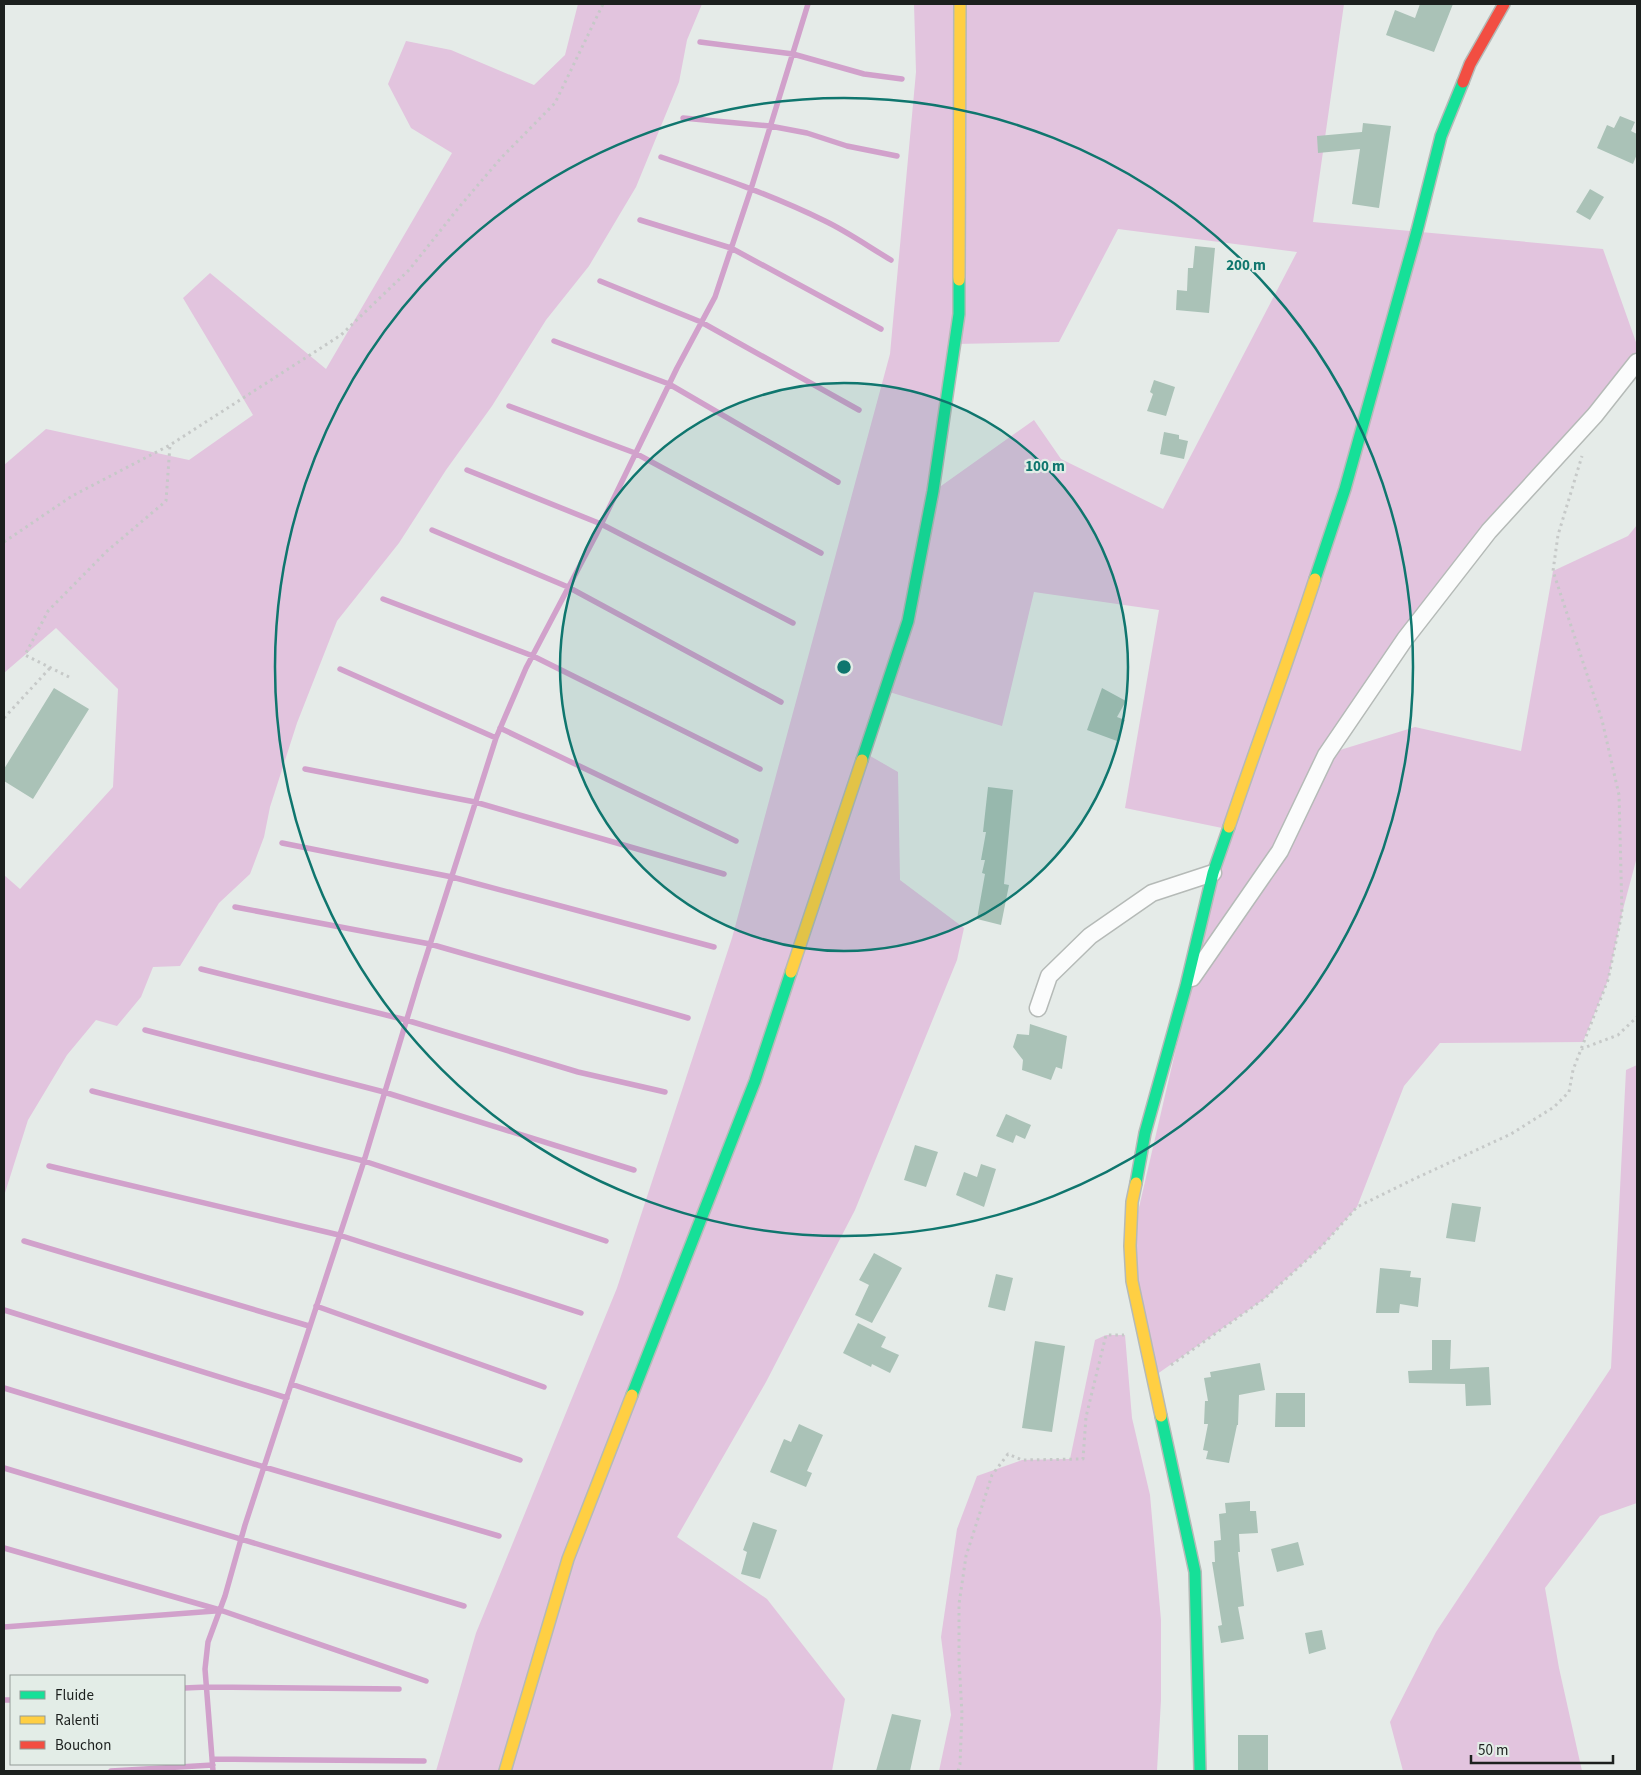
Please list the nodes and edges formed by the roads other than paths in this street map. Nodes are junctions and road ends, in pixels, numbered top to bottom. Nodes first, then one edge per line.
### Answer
1 (960, 4) edge
2 (1504, 4) edge
3 (1637, 362) edge
4 (1213, 873) junction
5 (1186, 986) junction
6 (1038, 1008) dead end
7 (505, 1771) edge
8 (1200, 1771) edge

1 - 7 main road
2 - 4 main road
3 - 5 street
4 - 5 main road
4 - 6 street
5 - 8 main road

